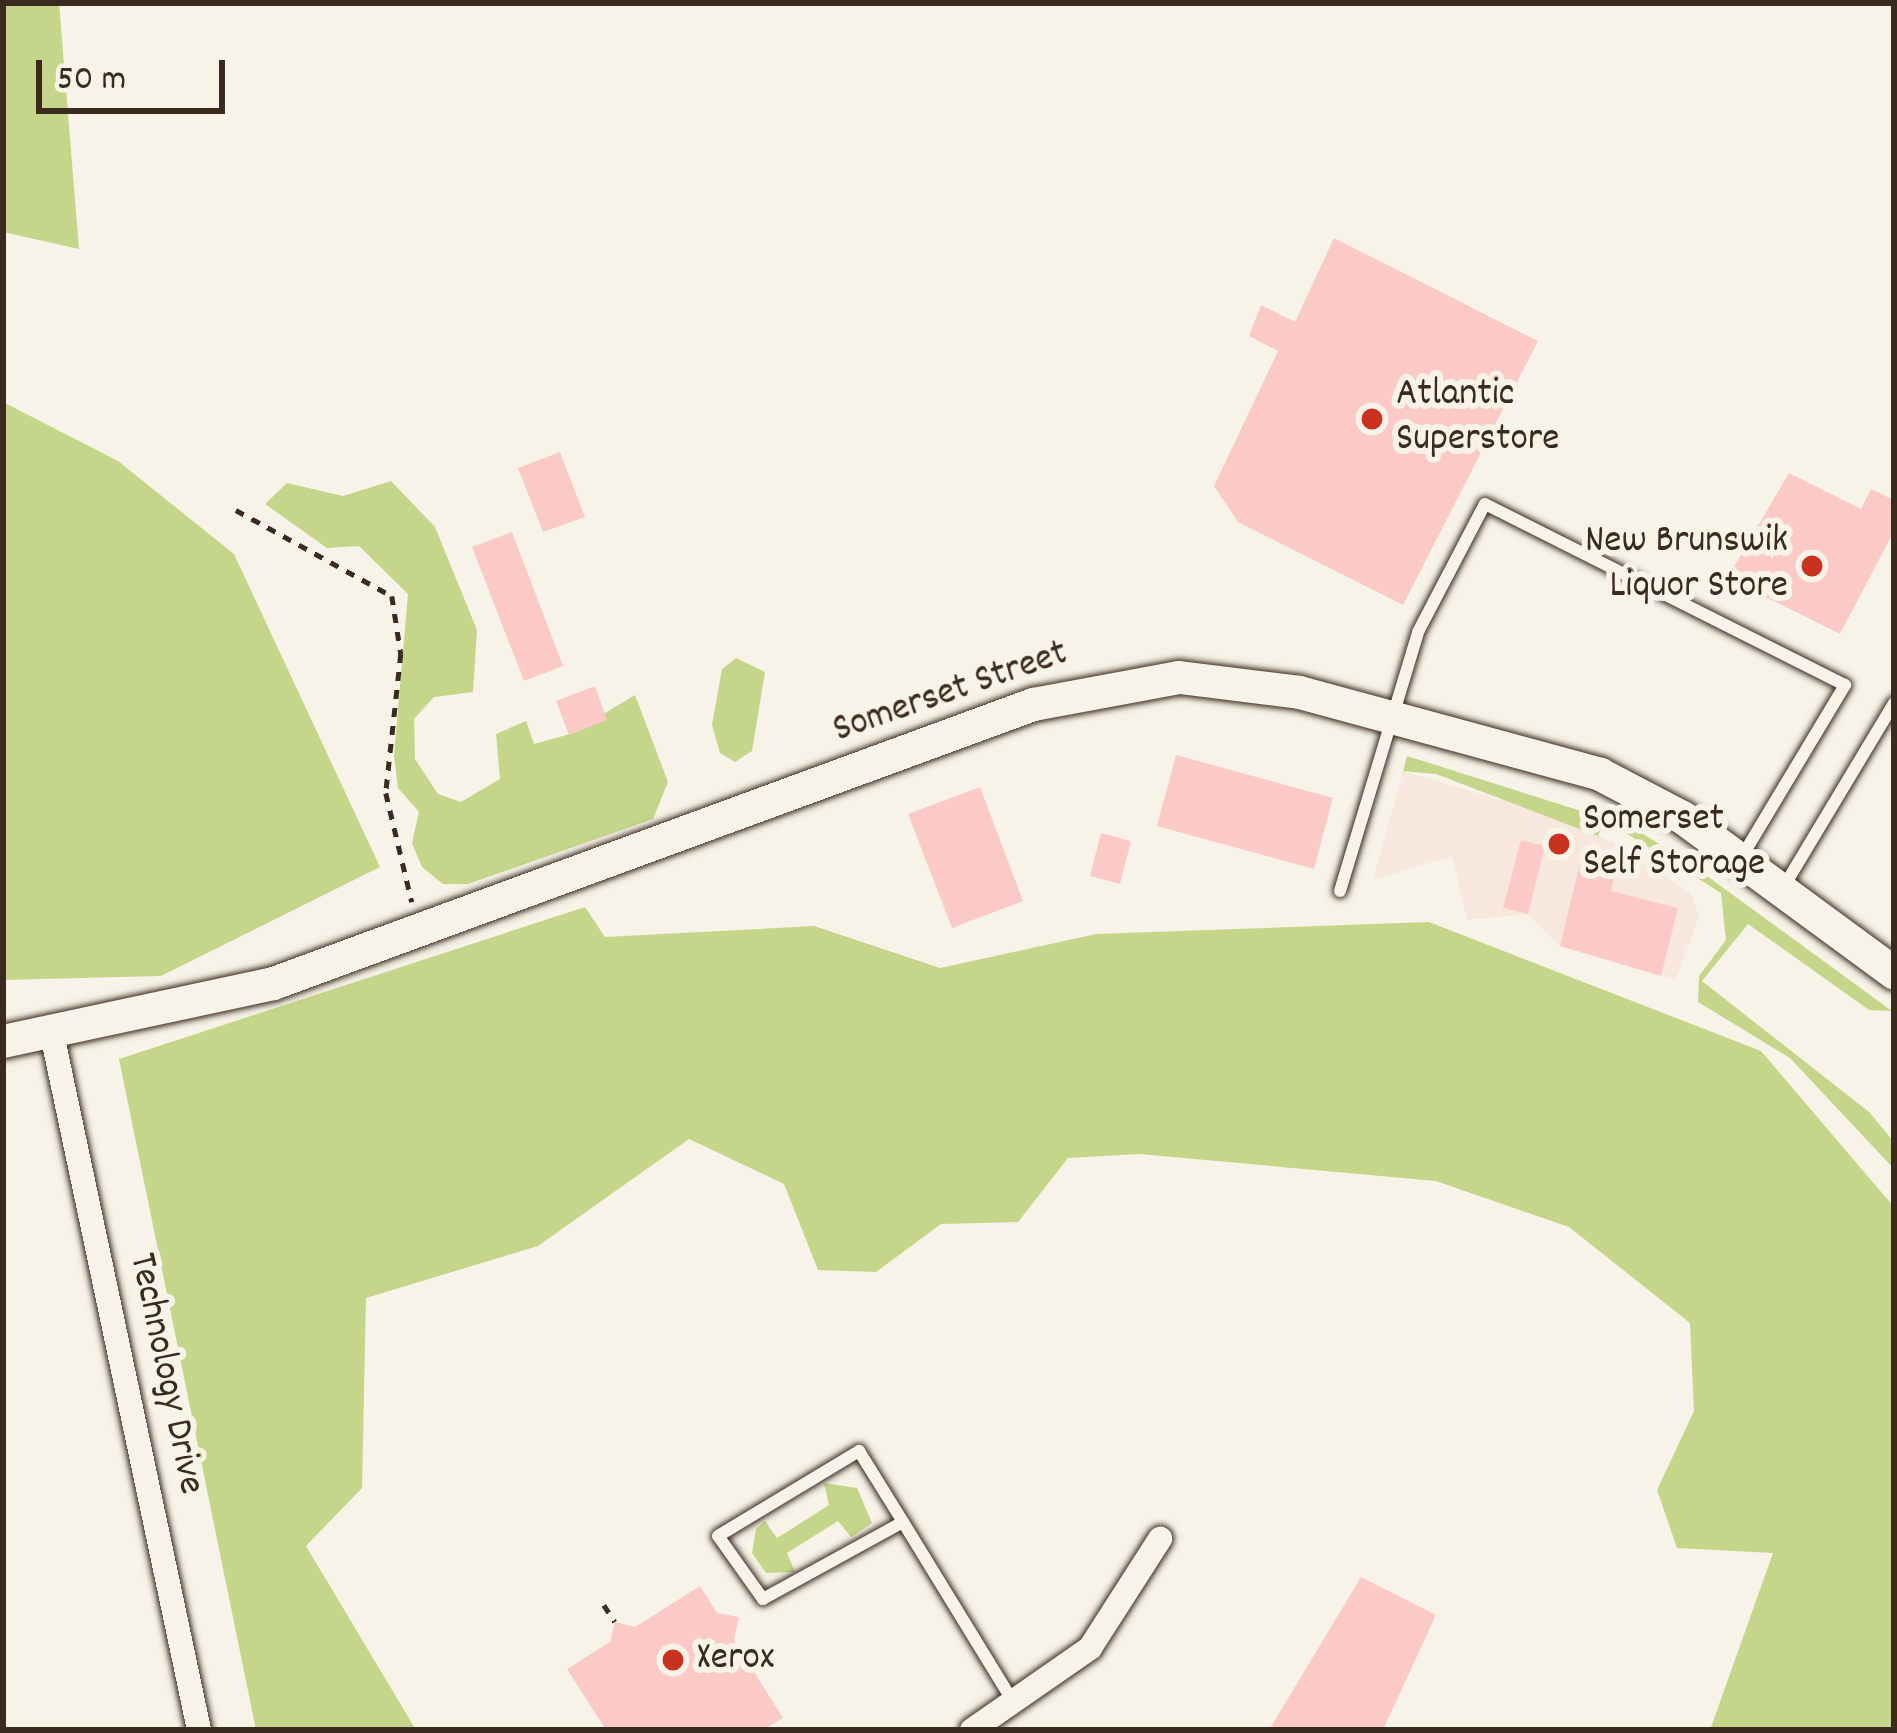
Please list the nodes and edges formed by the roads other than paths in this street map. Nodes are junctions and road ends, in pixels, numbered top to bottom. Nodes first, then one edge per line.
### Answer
1 (1894, 703) edge
2 (1393, 716) junction
3 (1741, 859) junction
4 (1781, 890) junction
5 (1340, 891) dead end
6 (1894, 973) edge
7 (52, 1034) junction
8 (3, 1041) edge
9 (902, 1522) junction
10 (1160, 1539) dead end
11 (1015, 1704) junction
12 (199, 1730) edge
13 (972, 1730) edge

1 - 4 lane
2 - 3 main road, Somerset Street
2 - 3 lane
2 - 5 lane
2 - 7 main road, Somerset Street
3 - 4 main road, Somerset Street
4 - 6 main road, Somerset Street
7 - 8 main road, Somerset Street
7 - 12 street, Technology Drive
9 - 9 lane
9 - 11 lane
10 - 11 street
11 - 13 street

